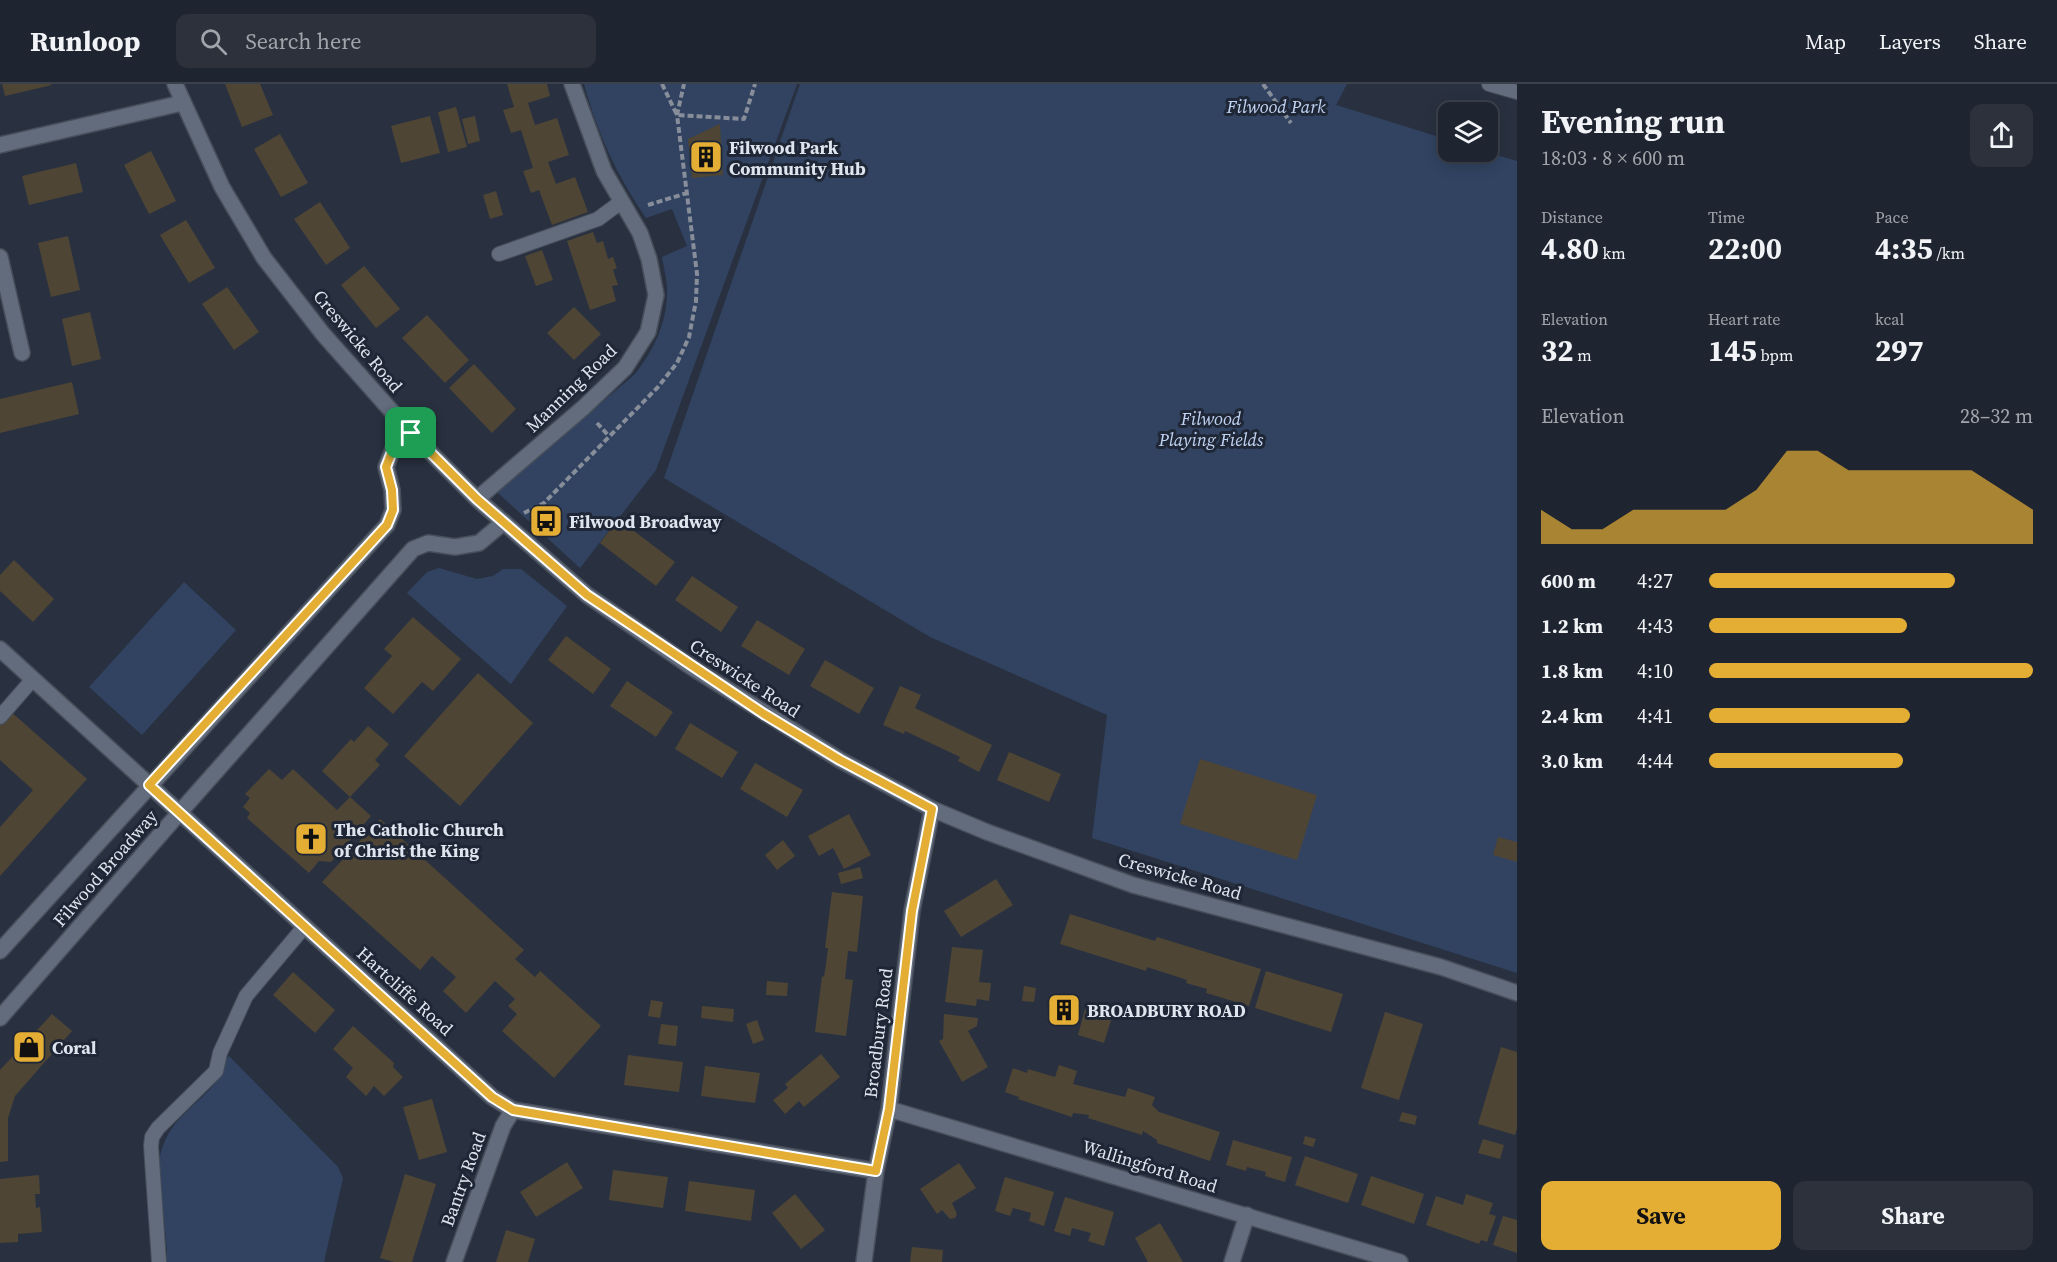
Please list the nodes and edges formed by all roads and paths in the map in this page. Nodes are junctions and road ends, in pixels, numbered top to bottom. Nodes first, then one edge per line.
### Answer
1 (175, 84) edge
2 (572, 84) edge
3 (662, 84) edge
4 (754, 84) edge
5 (1263, 84) edge
6 (1489, 84) edge
7 (1517, 92) edge
8 (182, 103) junction
9 (1291, 123) dead end
10 (0, 145) edge
11 (687, 193) dead end
12 (624, 207) junction
13 (499, 254) dead end
14 (0, 257) edge
15 (22, 352) dead end
16 (411, 433) junction
17 (477, 499) junction
18 (504, 522) junction
19 (0, 649) edge
20 (33, 679) junction
21 (0, 717) edge
22 (149, 785) junction
23 (932, 809) junction
24 (180, 812) junction
25 (305, 926) junction
26 (0, 951) edge
27 (1517, 993) edge
28 (0, 1018) edge
29 (889, 1109) junction
30 (513, 1110) junction
31 (876, 1171) junction
32 (1247, 1215) junction
33 (159, 1262) edge
34 (454, 1262) edge
35 (864, 1262) edge
36 (1232, 1262) edge
37 (1400, 1262) edge

1 - 8 street, Creswicke Road
2 - 12 street, Manning Road
3 - 4 path
5 - 9 path
6 - 7 lane
8 - 10 street
8 - 16 street, Creswicke Road
11 - 12 path
12 - 13 lane
12 - 17 street, Manning Road
14 - 15 street
16 - 17 street, Creswicke Road
16 - 22 street, Filwood Broadway
17 - 18 street, Creswicke Road
18 - 23 street, Creswicke Road
18 - 24 street, Filwood Broadway
19 - 20 street, Hartcliffe Road
20 - 21 lane
20 - 22 street, Hartcliffe Road
22 - 24 street, Hartcliffe Road
22 - 26 street, Filwood Broadway
23 - 27 street, Creswicke Road
23 - 29 street, Broadbury Road
24 - 25 street, Hartcliffe Road
24 - 28 street, Filwood Broadway
25 - 30 street, Hartcliffe Road
25 - 33 lane
29 - 31 street, Broadbury Road
29 - 32 street, Wallingford Road
30 - 31 street, Hartcliffe Road
30 - 34 street, Bantry Road
31 - 35 street, Broadbury Road
32 - 36 street
32 - 37 street, Wallingford Road

